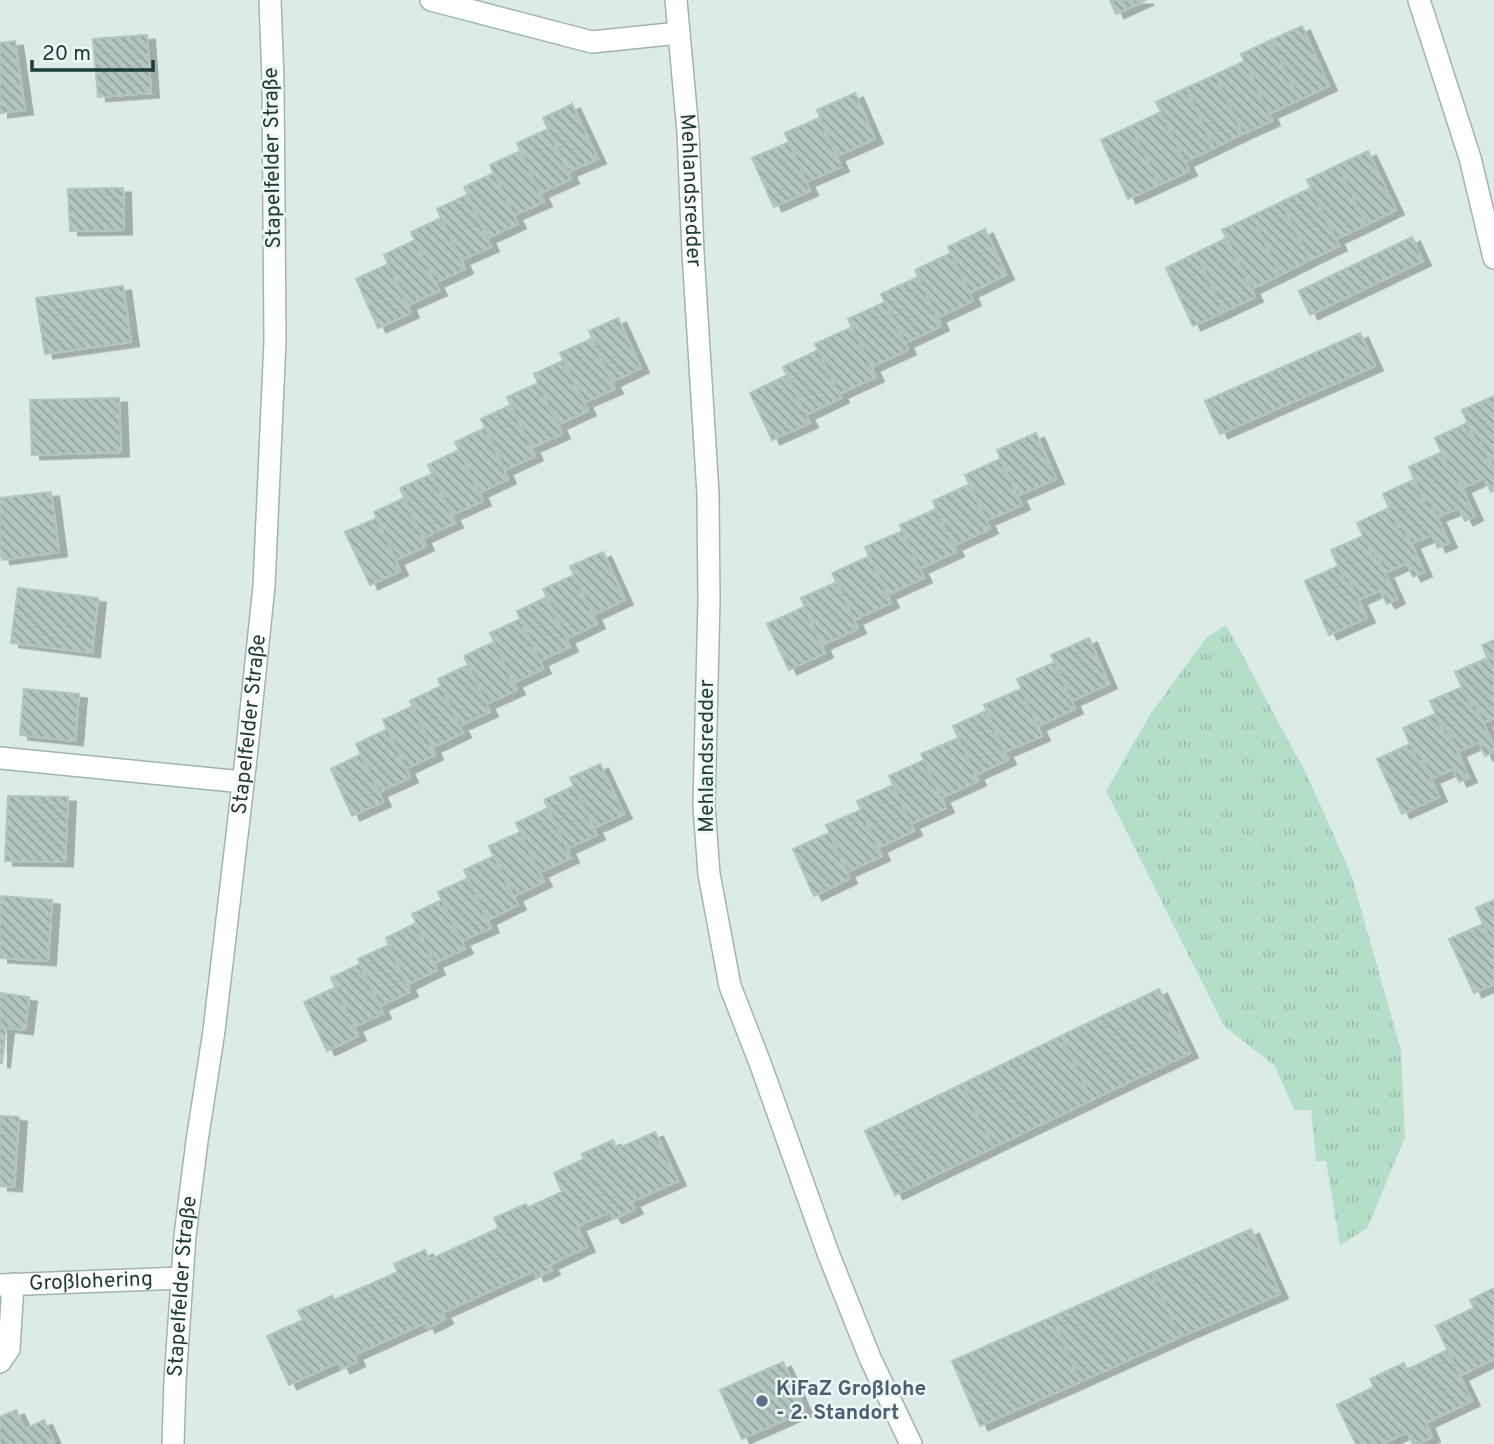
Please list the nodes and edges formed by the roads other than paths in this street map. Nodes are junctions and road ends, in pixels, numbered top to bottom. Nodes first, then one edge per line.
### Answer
1 (270, 0) edge
2 (431, 0) edge
3 (676, 0) edge
4 (1419, 0) edge
5 (679, 33) junction
6 (1494, 258) edge
7 (0, 758) edge
8 (243, 782) junction
9 (182, 1278) junction
10 (7, 1284) edge
11 (0, 1362) edge
12 (173, 1444) edge
13 (911, 1444) edge

1 - 8 street, Stapelfelder Straße
2 - 5 street
3 - 5 street, Mehlandsredder
4 - 6 street
5 - 13 street, Mehlandsredder
7 - 8 street
8 - 9 street, Stapelfelder Straße
9 - 10 street, Großlohering
9 - 12 street, Stapelfelder Straße
10 - 11 street

